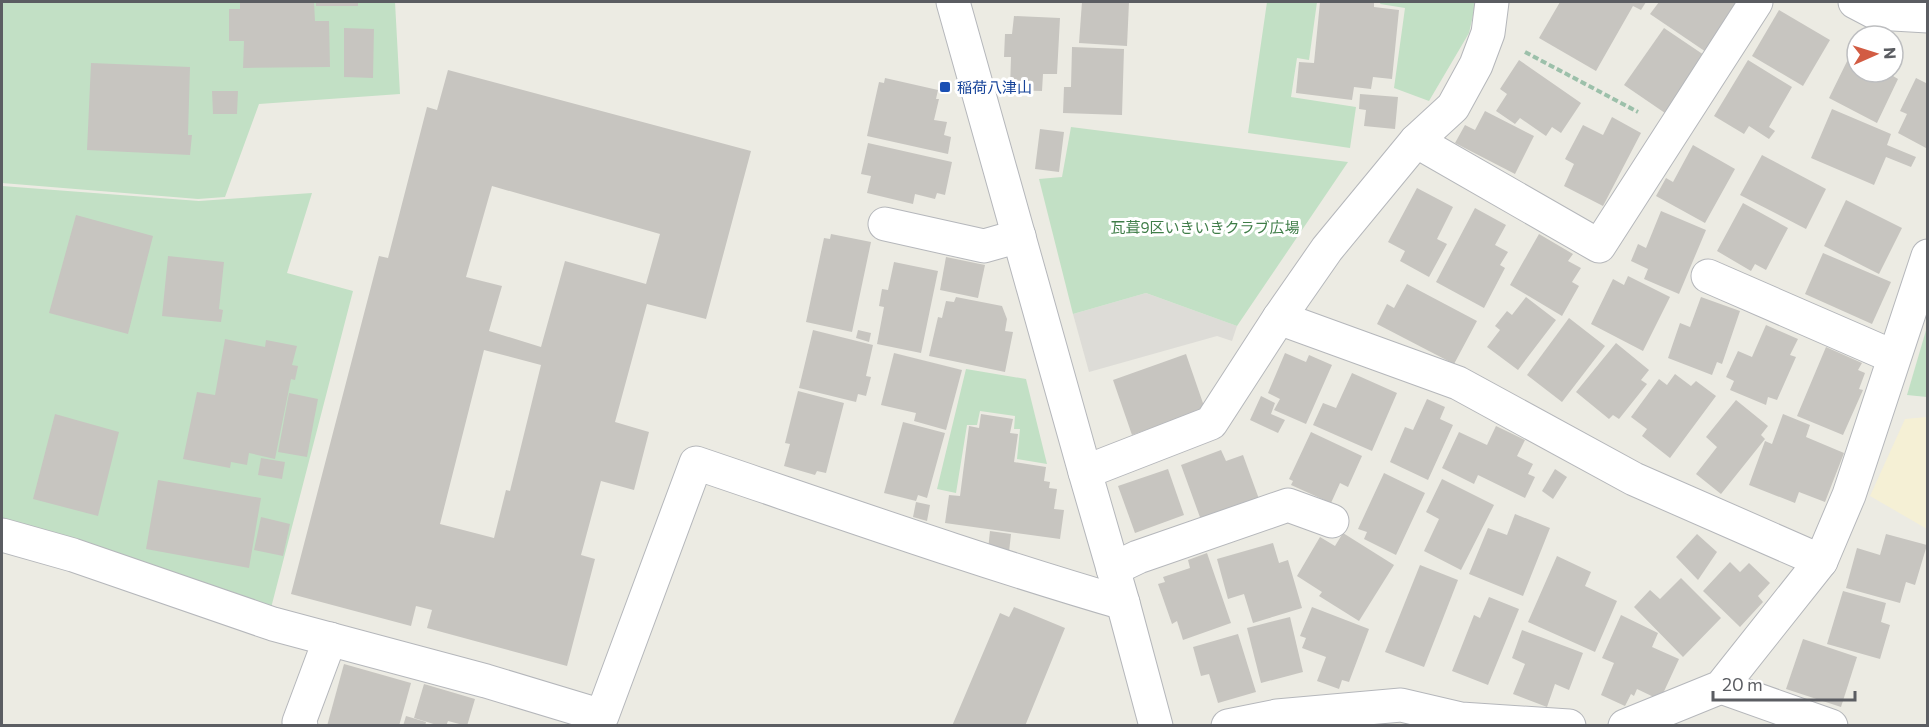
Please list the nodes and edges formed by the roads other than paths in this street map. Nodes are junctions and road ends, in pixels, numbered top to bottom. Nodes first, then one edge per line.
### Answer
1 (953, 2) edge
2 (1756, 2) edge
3 (1855, 2) edge
4 (1928, 16) edge
5 (1490, 17) edge
6 (1416, 141) junction
7 (885, 224) dead end
8 (1019, 236) junction
9 (1928, 256) edge
10 (1708, 276) dead end
11 (1279, 318) junction
12 (1894, 357) junction
13 (1085, 472) junction
14 (1332, 521) dead end
15 (2, 535) edge
16 (1821, 561) junction
17 (1113, 569) junction
18 (1124, 603) junction
19 (330, 639) junction
20 (1721, 687) junction
21 (1461, 722) edge
22 (301, 726) edge
23 (1156, 726) edge
24 (1228, 726) edge
25 (1569, 726) edge
26 (1625, 726) edge
27 (1831, 726) edge

1 - 8 street
2 - 6 street
3 - 4 street
5 - 6 street
6 - 11 street
7 - 8 street
8 - 13 street
9 - 12 street
10 - 12 street
11 - 13 street
11 - 16 street
12 - 16 street
13 - 17 street
14 - 17 street
15 - 19 street
16 - 20 street
17 - 18 street
18 - 19 street
18 - 23 street
19 - 22 street
20 - 26 street
20 - 27 street
21 - 24 street
21 - 25 street

